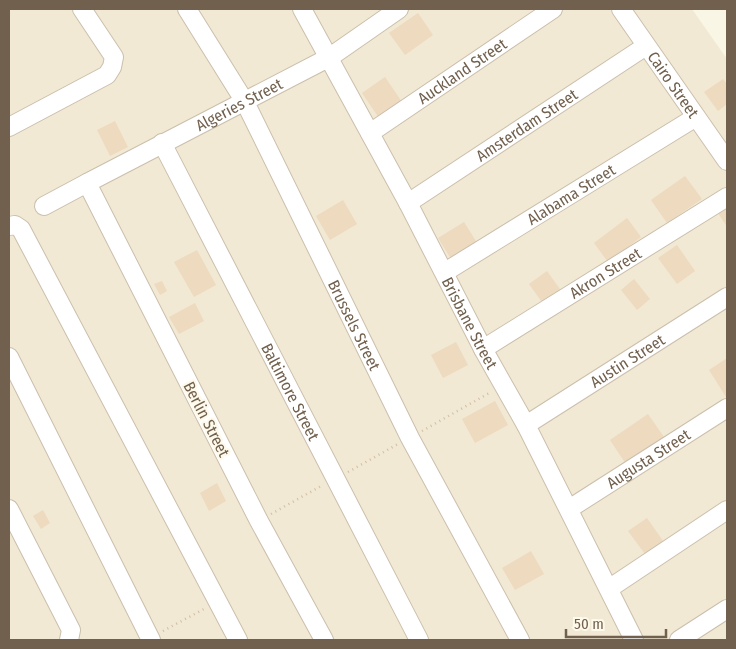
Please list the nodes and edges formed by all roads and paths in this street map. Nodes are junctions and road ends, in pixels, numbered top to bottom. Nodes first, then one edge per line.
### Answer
1 (82, 9) edge
2 (187, 9) edge
3 (302, 9) edge
4 (399, 9) edge
5 (553, 9) edge
6 (621, 9) edge
7 (646, 46) junction
8 (330, 57) junction
9 (245, 102) junction
10 (696, 117) junction
11 (9, 126) edge
12 (370, 133) junction
13 (162, 143) junction
14 (727, 160) edge
15 (90, 189) junction
16 (727, 197) edge
17 (408, 203) junction
18 (44, 206) dead end
19 (9, 226) edge
20 (445, 272) junction
21 (727, 297) edge
22 (483, 349) junction
23 (9, 358) edge
24 (504, 385) junction
25 (727, 408) edge
26 (526, 425) junction
27 (410, 438) junction
28 (334, 480) junction
29 (9, 509) edge
30 (569, 509) junction
31 (727, 510) edge
32 (259, 521) junction
33 (610, 588) junction
34 (218, 601) junction
35 (727, 609) edge
36 (151, 639) edge
37 (69, 640) edge
38 (238, 640) edge
39 (324, 640) edge
40 (419, 640) edge
41 (520, 640) edge
42 (634, 640) edge
43 (679, 640) edge

1 - 11 street
2 - 9 street, Brussels Street
3 - 8 street, Brisbane Street
4 - 8 street, Algeries Street
5 - 12 street, Auckland Street
6 - 7 street, Cairo Street
7 - 10 street, Cairo Street
7 - 17 street, Amsterdam Street
8 - 9 street, Algeries Street
8 - 12 street, Brisbane Street
9 - 13 street, Algeries Street
9 - 27 street, Brussels Street
10 - 14 street, Cairo Street
10 - 20 street, Alabama Street
12 - 17 street, Brisbane Street
13 - 15 street, Algeries Street
13 - 28 street, Baltimore Street
15 - 18 street, Algeries Street
15 - 32 street, Berlin Street
16 - 22 street, Akron Street
17 - 20 street, Brisbane Street
19 - 34 street
20 - 22 street, Brisbane Street
21 - 26 street, Austin Street
22 - 24 street, Brisbane Street
23 - 36 street
24 - 26 street, Brisbane Street
24 - 27 path
25 - 30 street, Augusta Street
26 - 30 street, Brisbane Street
27 - 28 path
27 - 41 street, Brussels Street
28 - 32 path
28 - 40 street, Baltimore Street
29 - 37 street
30 - 33 street, Brisbane Street
31 - 33 street
32 - 39 street, Berlin Street
33 - 42 street, Brisbane Street
34 - 36 path
34 - 38 street
35 - 43 street

